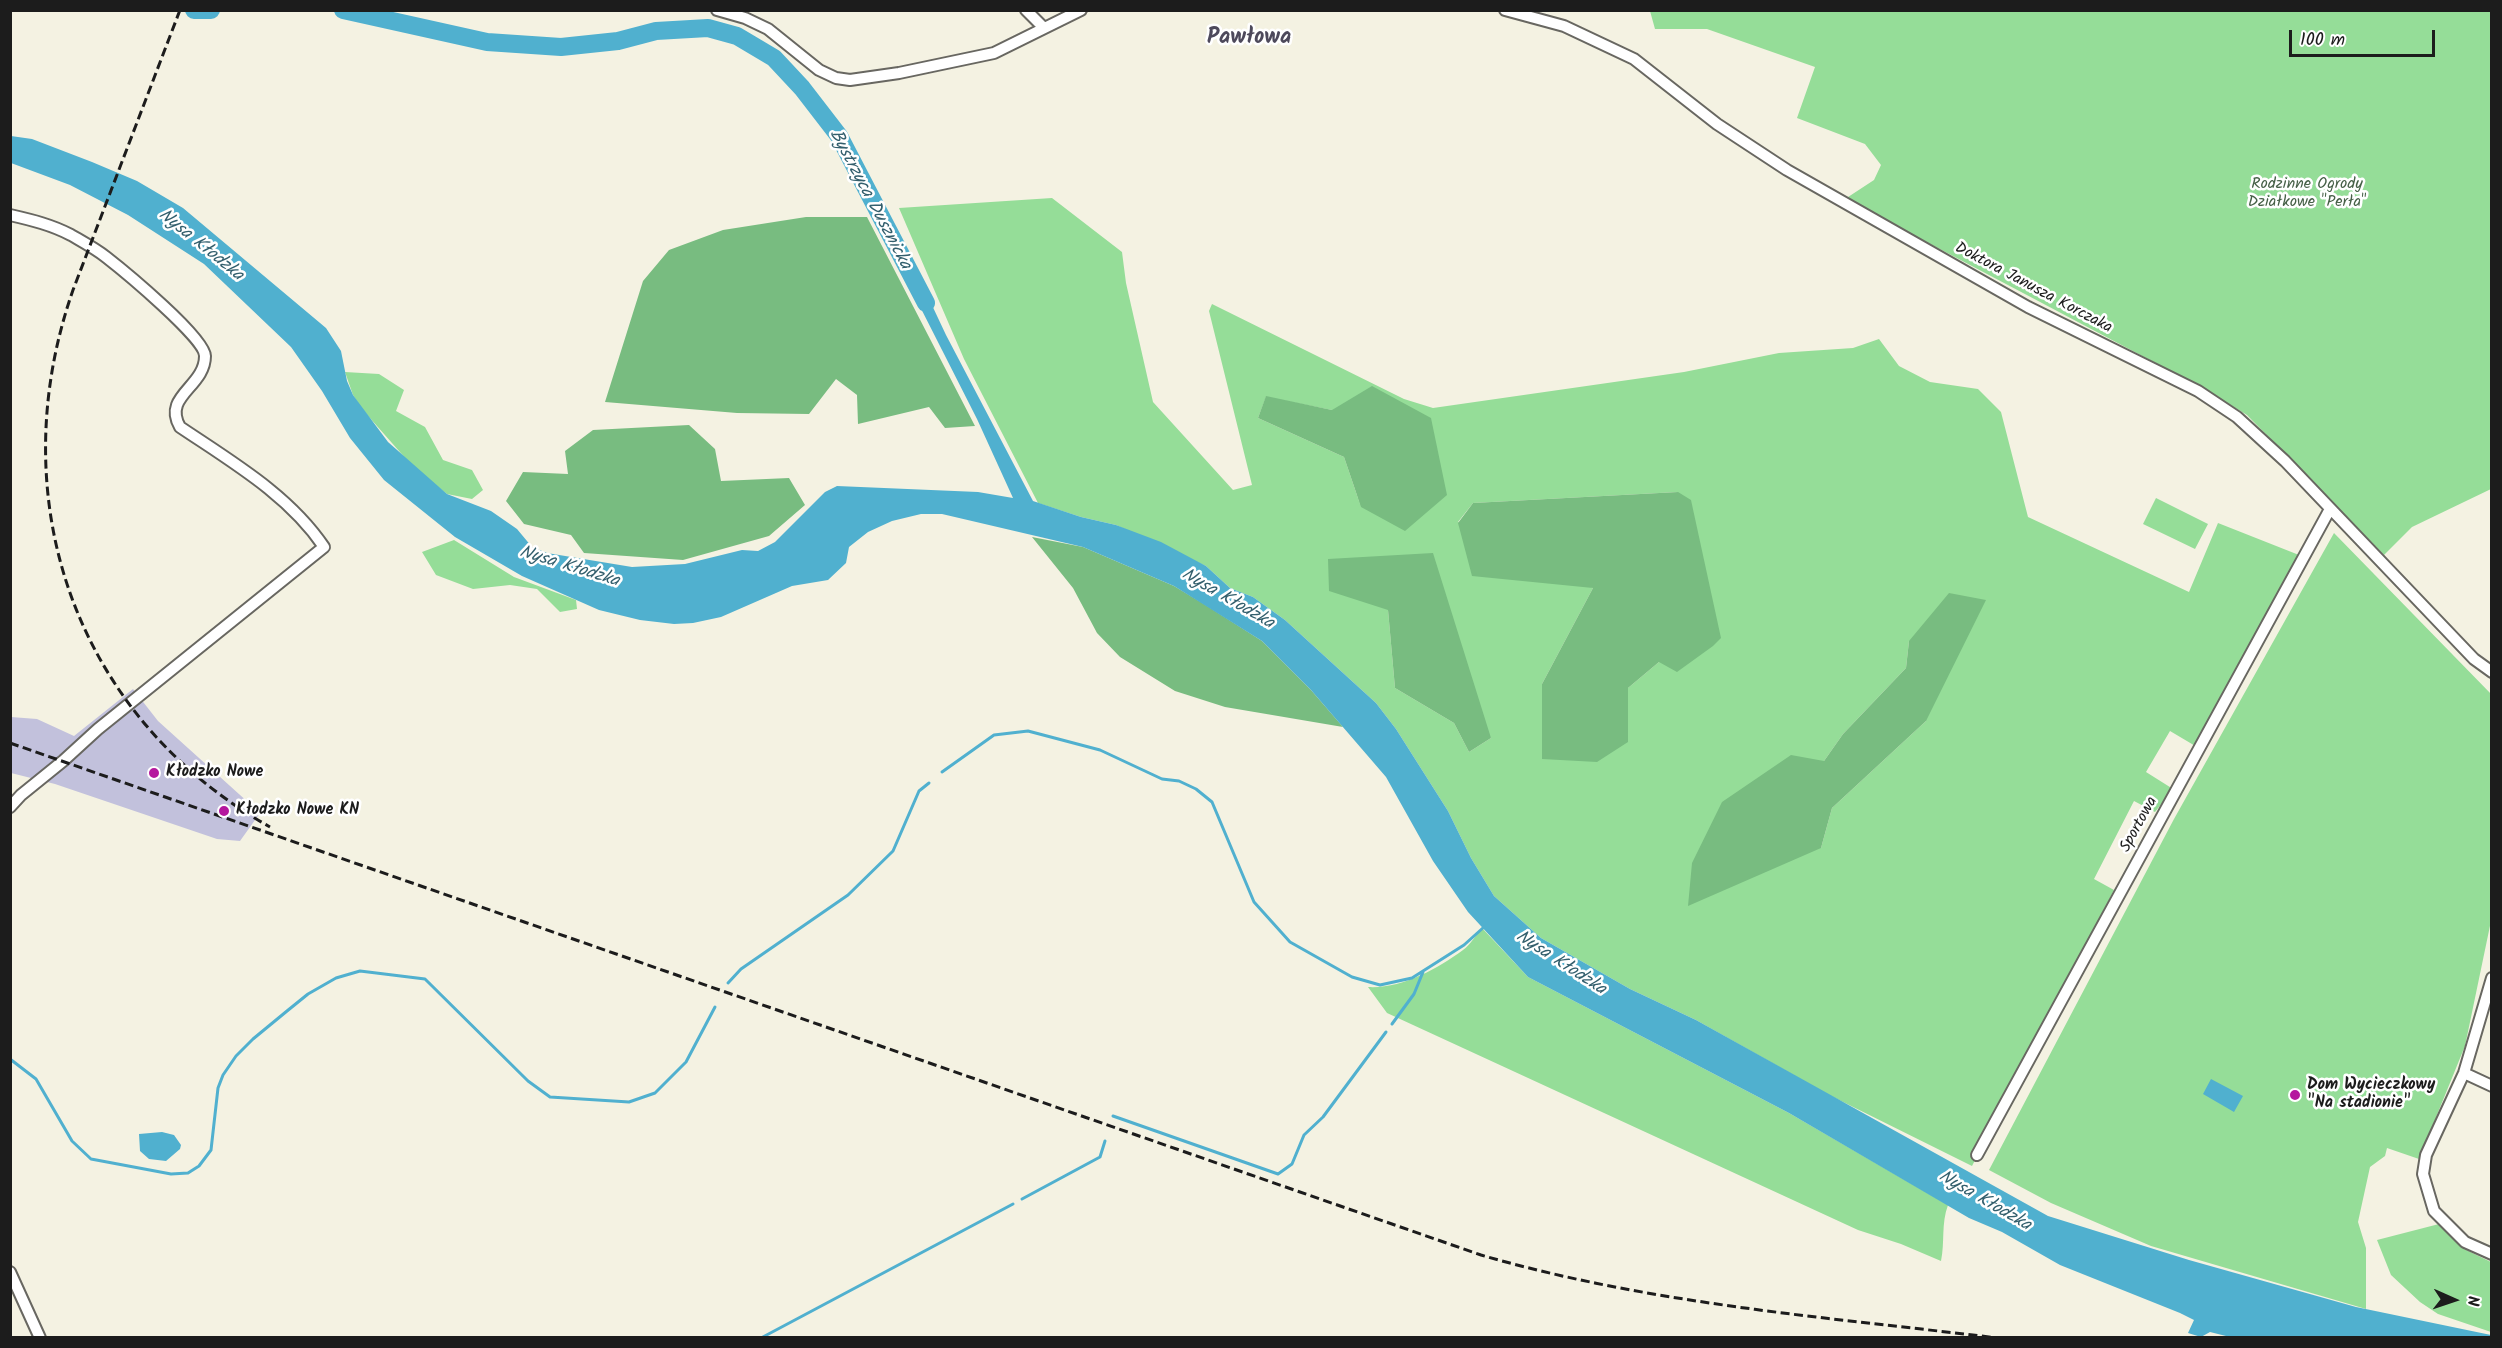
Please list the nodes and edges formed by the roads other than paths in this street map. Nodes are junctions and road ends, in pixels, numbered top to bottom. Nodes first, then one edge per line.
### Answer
1 (717, 10) edge
2 (1026, 10) edge
3 (1081, 10) edge
4 (1505, 10) edge
5 (1044, 28) junction
6 (10, 215) edge
7 (2330, 509) junction
8 (2492, 672) edge
9 (10, 807) edge
10 (2492, 978) edge
11 (2464, 1073) junction
12 (2492, 1086) edge
13 (1977, 1155) dead end
14 (2492, 1254) edge
15 (10, 1272) edge
16 (40, 1338) edge

1 - 5 street
2 - 5 street
3 - 5 street
4 - 7 street, Doktora Janusza Korczaka
6 - 9 street
7 - 8 street, Doktora Janusza Korczaka
7 - 13 street, Sportowa
10 - 11 street
11 - 12 street
11 - 14 street
15 - 16 street

